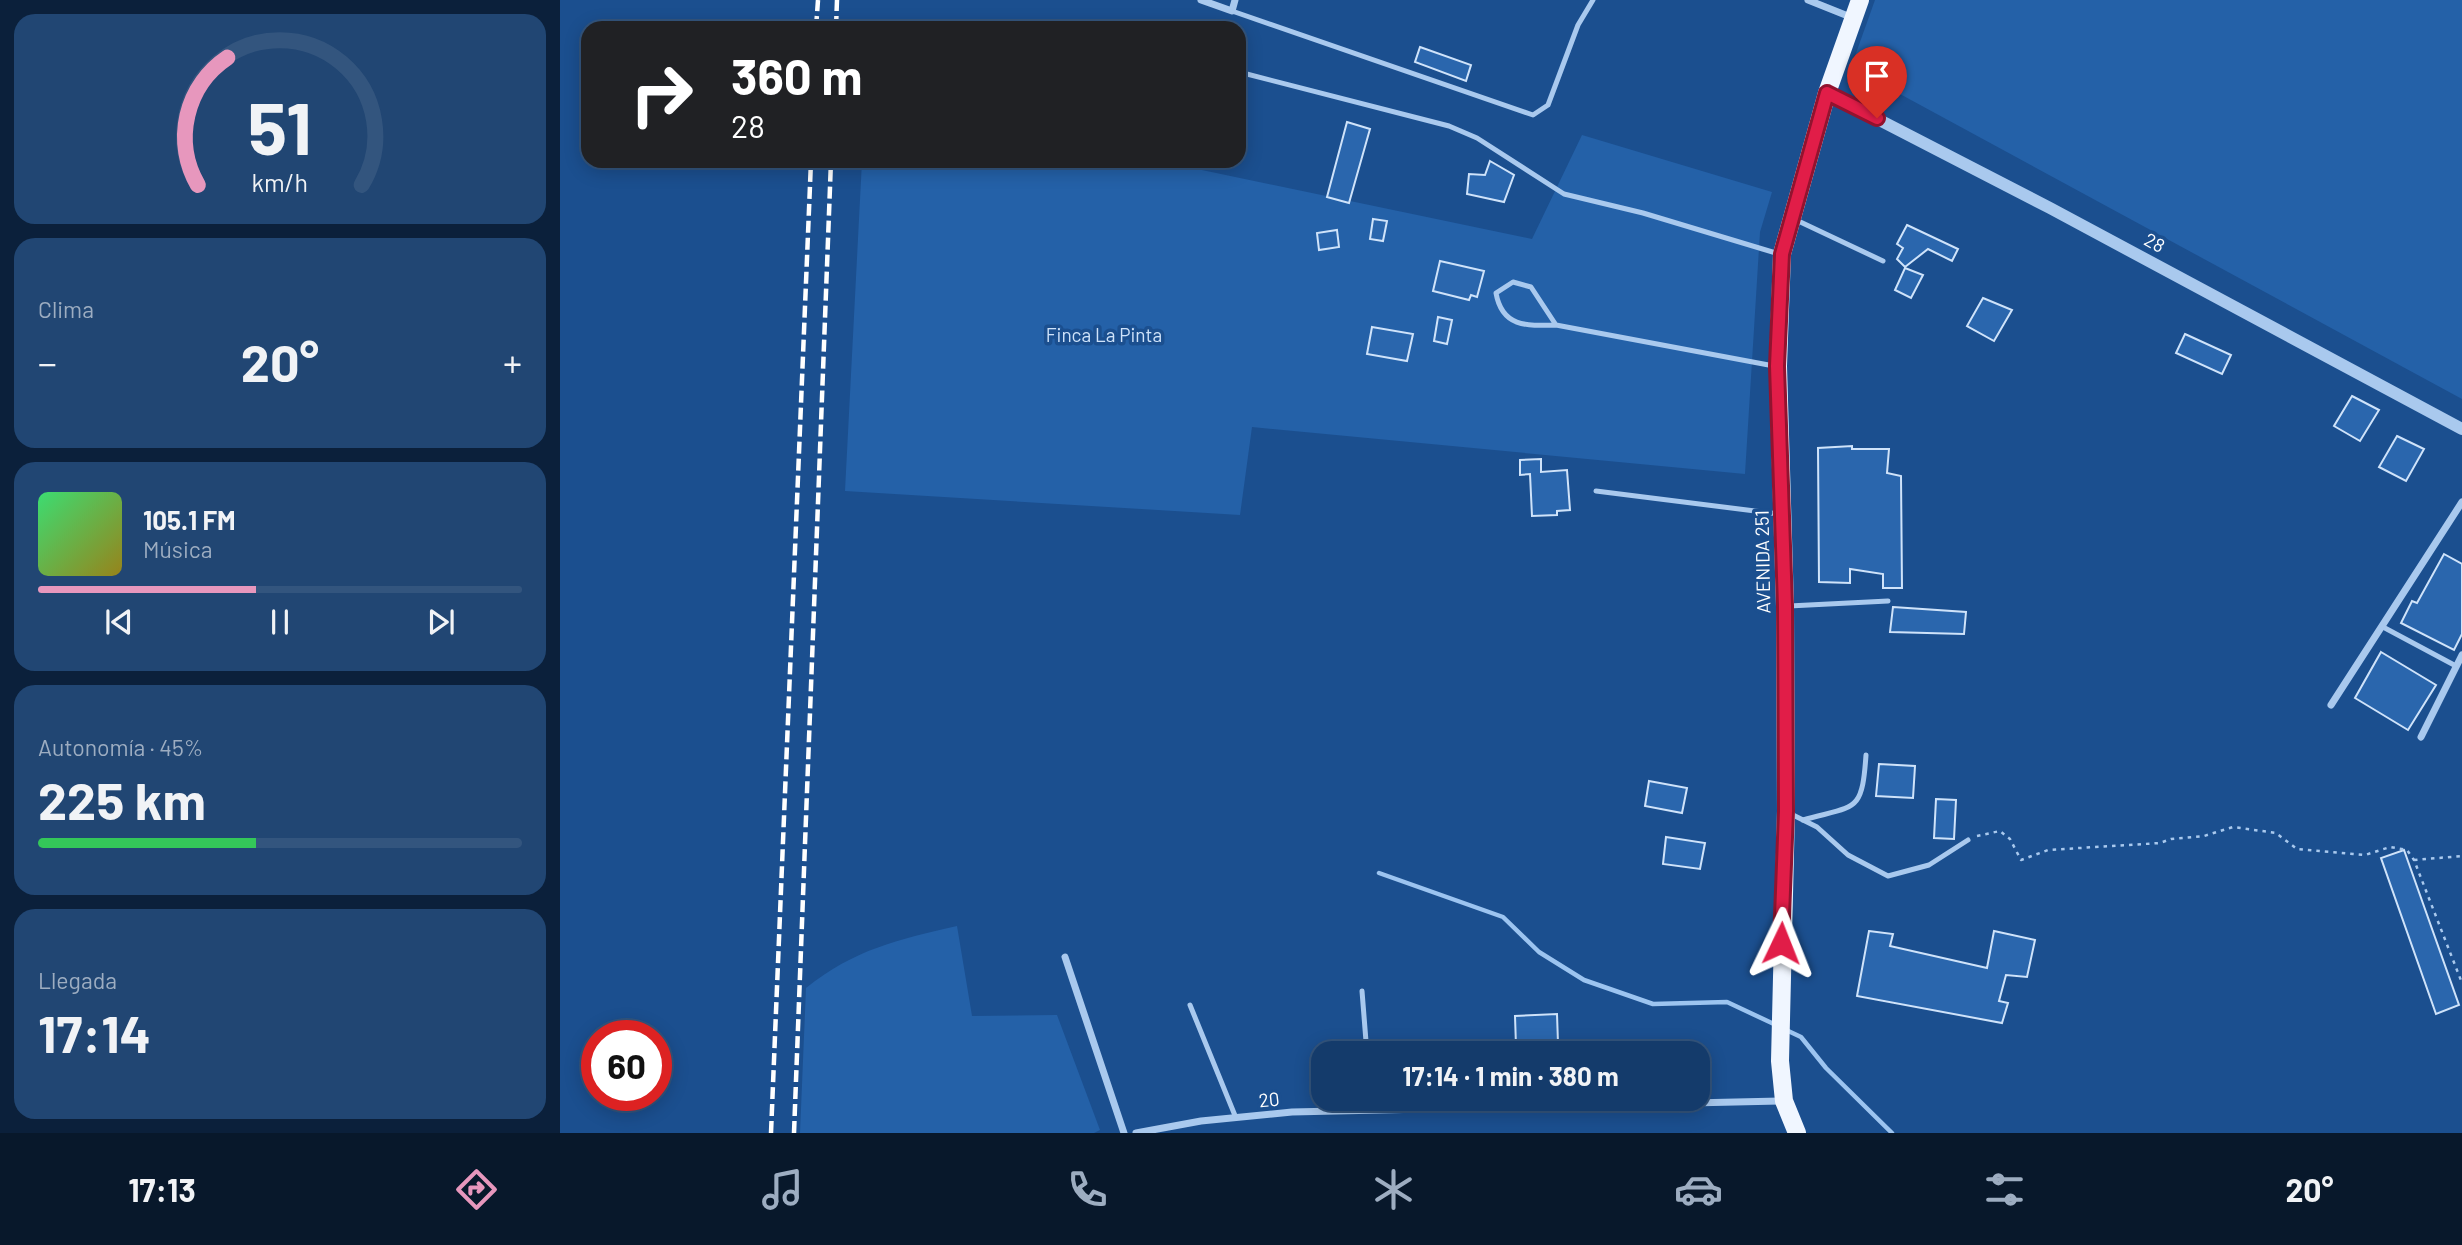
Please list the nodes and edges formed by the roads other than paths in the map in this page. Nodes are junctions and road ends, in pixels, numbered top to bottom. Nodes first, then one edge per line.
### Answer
1 (1201, 0) edge
2 (1235, 0) edge
3 (1593, 0) edge
4 (1808, 0) edge
5 (1860, 0) edge
6 (1232, 11) junction
7 (1854, 18) junction
8 (1246, 74) edge
9 (1827, 93) junction
10 (1790, 218) junction
11 (1782, 254) junction
12 (1883, 261) dead end
13 (1556, 325) junction
14 (1777, 366) junction
15 (2462, 429) edge
16 (1596, 491) dead end
17 (2462, 502) edge
18 (1782, 514) junction
19 (1888, 601) dead end
20 (1785, 606) junction
21 (2383, 627) junction
22 (2462, 654) edge
23 (2456, 666) junction
24 (2331, 705) dead end
25 (2421, 737) dead end
26 (1866, 755) dead end
27 (1786, 811) junction
28 (1802, 820) junction
29 (1968, 840) road end
30 (1065, 957) dead end
31 (1362, 990) dead end
32 (1190, 1004) dead end
33 (1366, 1041) edge
34 (1784, 1101) junction
35 (1710, 1102) edge
36 (1342, 1111) edge
37 (1236, 1118) junction
38 (1124, 1133) edge
39 (1136, 1133) edge
40 (1797, 1133) edge

1 - 6 street
2 - 6 street
3 - 6 lane
4 - 7 street
5 - 7 main road, AVENIDA 251
7 - 9 main road, AVENIDA 251
8 - 11 lane
9 - 10 main road, AVENIDA 251
9 - 15 street, 28
10 - 11 main road, AVENIDA 251
10 - 12 lane
11 - 14 main road, AVENIDA 251
13 - 13 lane
13 - 14 lane
14 - 18 main road, AVENIDA 251
16 - 18 lane
17 - 21 street
18 - 20 main road, AVENIDA 251
19 - 20 lane
20 - 27 main road, AVENIDA 251
21 - 23 lane
21 - 24 street
22 - 23 street
23 - 25 street
26 - 28 lane
27 - 28 lane
27 - 34 main road, AVENIDA 251
28 - 29 lane
30 - 38 street
31 - 33 lane
32 - 37 lane
34 - 35 street, 20
34 - 40 main road, AVENIDA 251
36 - 37 street, 20
37 - 39 street, 20

